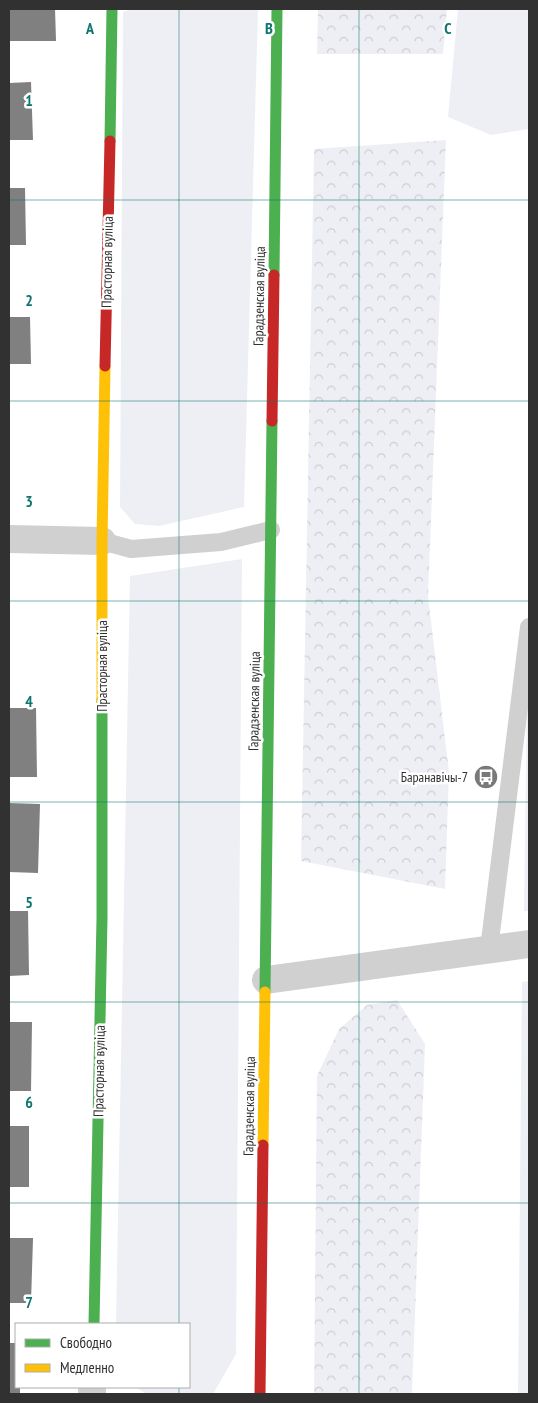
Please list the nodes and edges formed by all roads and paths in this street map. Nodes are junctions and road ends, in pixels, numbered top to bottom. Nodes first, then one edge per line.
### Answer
1 (112, 9) edge
2 (277, 9) edge
3 (271, 530) junction
4 (9, 539) edge
5 (102, 541) junction
6 (529, 627) edge
7 (529, 944) edge
8 (489, 950) junction
9 (266, 980) junction
10 (94, 1323) edge
11 (260, 1394) edge

1 - 5 main road, Прасторная вуліца
2 - 3 main road, Гарадзенская вуліца
3 - 5 lane
3 - 9 main road, Гарадзенская вуліца
4 - 5 street
5 - 10 main road, Прасторная вуліца
6 - 8 lane
7 - 8 street
8 - 9 street
9 - 11 main road, Гарадзенская вуліца

